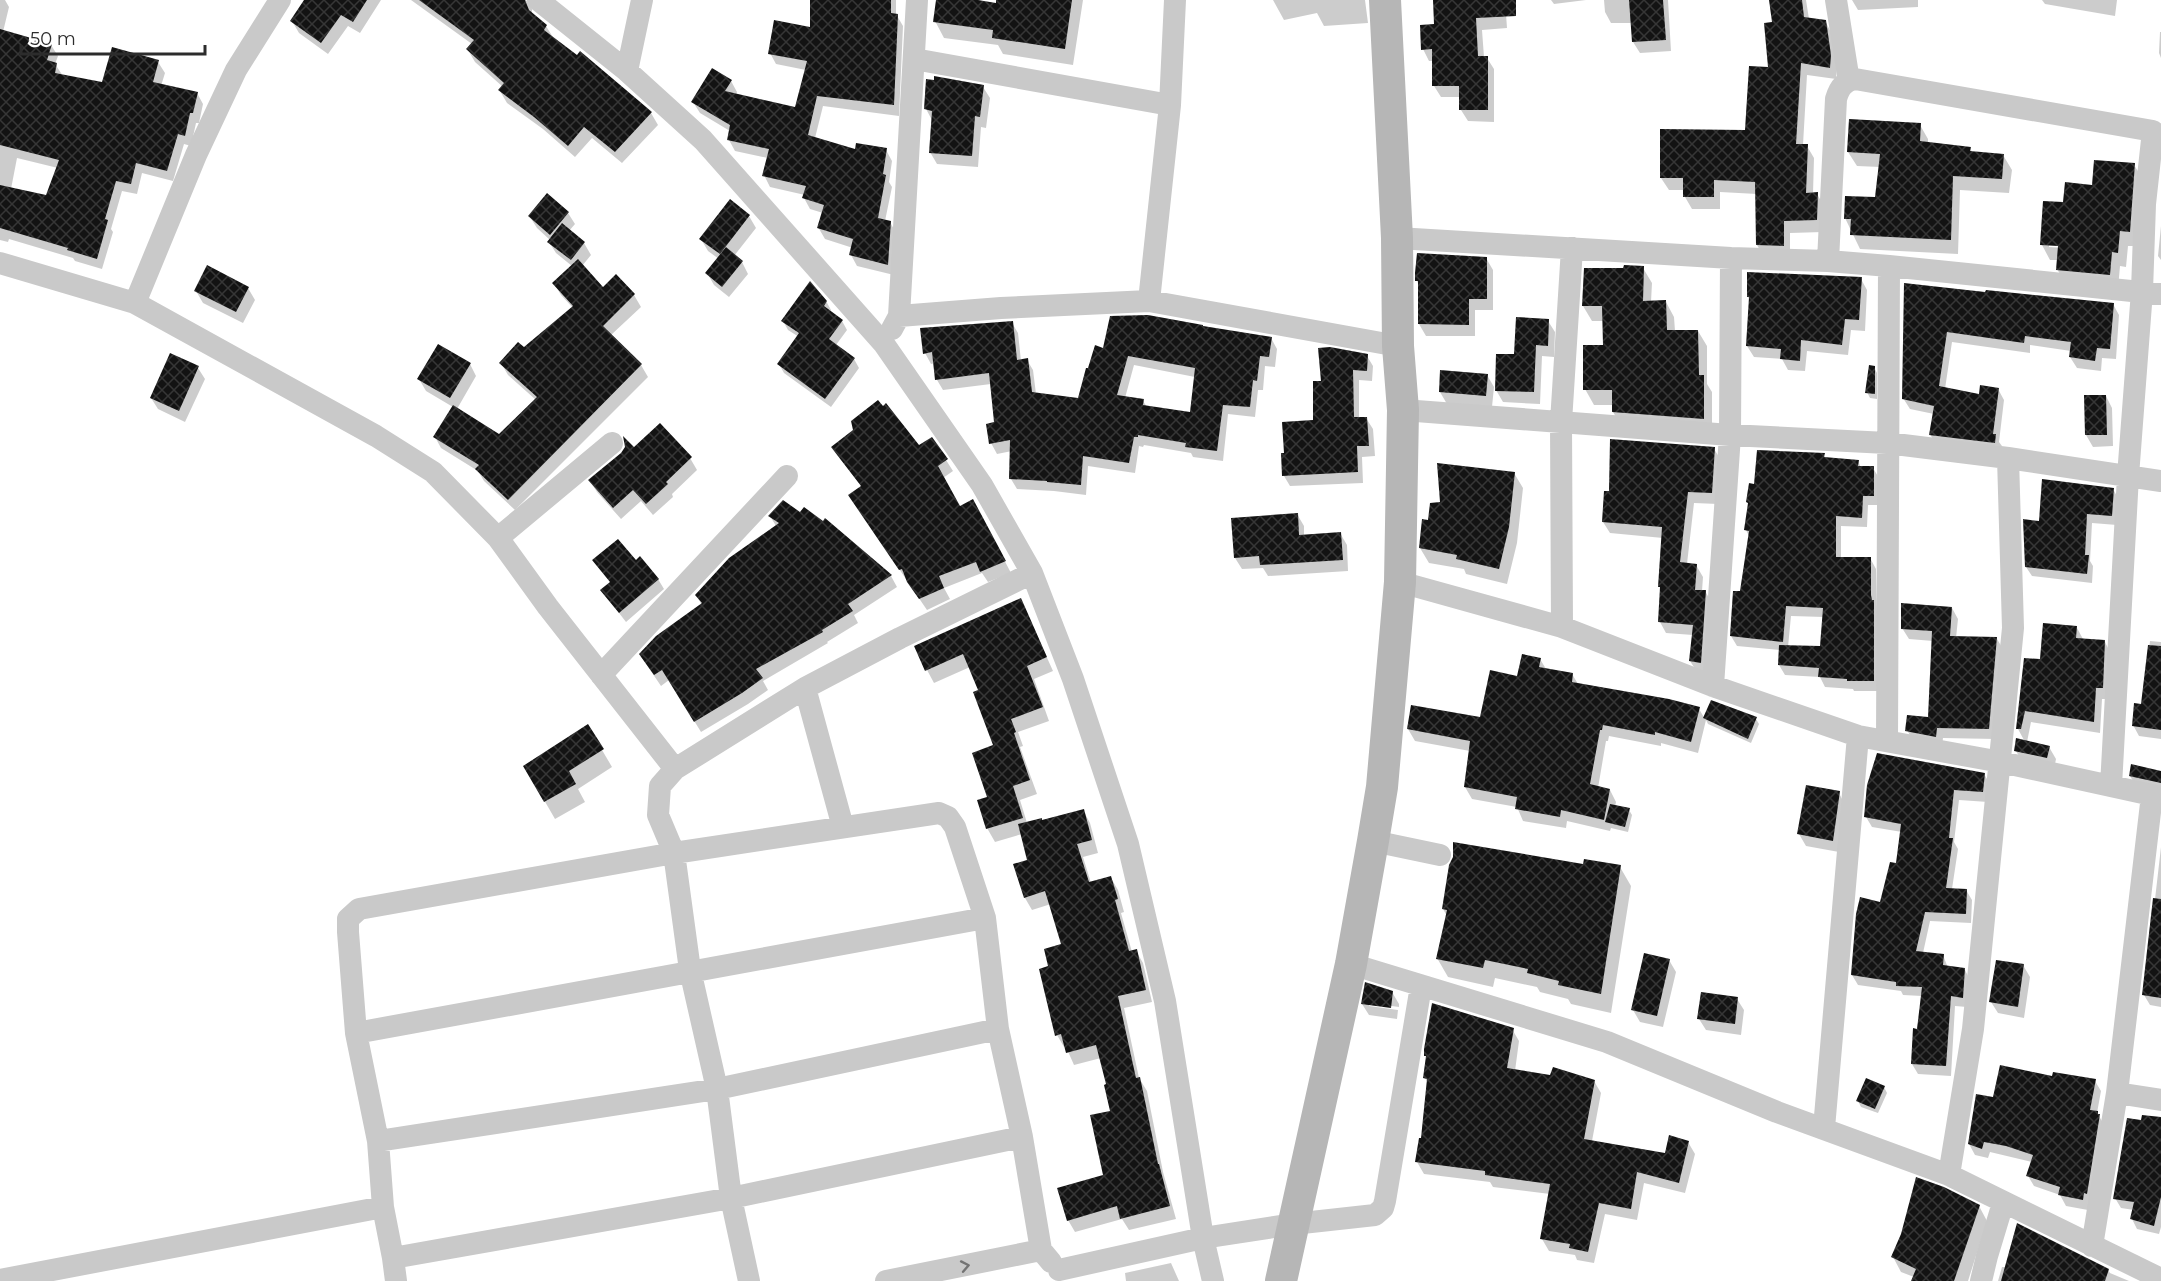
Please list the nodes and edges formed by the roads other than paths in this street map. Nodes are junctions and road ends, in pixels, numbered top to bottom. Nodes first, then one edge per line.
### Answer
1 (280, 0) edge
2 (538, 0) edge
3 (642, 0) edge
4 (916, 0) edge
5 (1175, 0) edge
6 (1385, 0) edge
7 (1836, 0) edge
8 (914, 59) junction
9 (627, 71) junction
10 (1849, 81) junction
11 (1170, 105) junction
12 (2157, 131) edge
13 (1397, 238) junction
14 (1572, 248) junction
15 (1731, 258) junction
16 (1828, 261) junction
17 (0, 263) edge
18 (1889, 266) junction
19 (2151, 292) edge
20 (1149, 301) junction
21 (135, 303) junction
22 (899, 316) junction
23 (884, 344) junction
24 (1398, 346) junction
25 (1403, 410) junction
26 (1560, 422) junction
27 (1730, 435) junction
28 (612, 443) dead end
29 (1887, 443) junction
30 (2008, 458) junction
31 (787, 476) dead end
32 (2128, 476) junction
33 (2161, 481) edge
34 (498, 538) junction
35 (1032, 573) junction
36 (1400, 582) junction
37 (1562, 627) junction
38 (601, 675) junction
39 (1713, 686) junction
40 (805, 688) junction
41 (1858, 736) junction
42 (1887, 741) junction
43 (2001, 762) junction
44 (675, 769) junction
45 (2111, 786) junction
46 (2156, 796) edge
47 (843, 826) junction
48 (1373, 841) junction
49 (675, 853) junction
50 (1440, 855) dead end
51 (985, 918) junction
52 (1351, 964) junction
53 (690, 970) junction
54 (1421, 986) junction
55 (998, 1029) junction
56 (356, 1033) junction
57 (717, 1089) junction
58 (2117, 1093) junction
59 (2161, 1100) edge
60 (1824, 1128) junction
61 (1022, 1137) junction
62 (378, 1141) junction
63 (1949, 1175) junction
64 (731, 1198) junction
65 (2003, 1203) junction
66 (383, 1207) junction
67 (1293, 1224) junction
68 (1203, 1239) junction
69 (2092, 1246) junction
70 (1041, 1250) junction
71 (393, 1257) junction
72 (1056, 1275) edge
73 (2161, 1279) edge
74 (0, 1280) edge
75 (396, 1281) edge
76 (748, 1281) edge
77 (886, 1281) edge
78 (1213, 1281) edge
79 (1281, 1281) edge
80 (1981, 1281) edge

1 - 21 street
2 - 9 street
3 - 9 street
4 - 8 street
5 - 11 street
6 - 13 street
7 - 10 street
8 - 11 street
8 - 22 street
9 - 23 street
10 - 12 street
10 - 16 street
11 - 20 street
12 - 19 street
13 - 14 street
13 - 24 street
14 - 15 street
14 - 26 street
15 - 16 street
15 - 27 street
16 - 18 street
17 - 21 street
18 - 19 street
18 - 29 street
19 - 32 street
20 - 22 street
20 - 24 street
21 - 34 street
22 - 23 street
23 - 35 street
24 - 25 street
25 - 26 street
25 - 36 street
26 - 27 street
26 - 37 street
27 - 29 street
27 - 39 street
28 - 34 street
29 - 30 street
29 - 42 street
30 - 32 street
30 - 43 street
31 - 38 street
32 - 33 street
32 - 45 street
34 - 38 street
35 - 40 street
35 - 68 street
36 - 37 street
36 - 48 street
37 - 39 street
38 - 44 street
39 - 41 street
40 - 44 street
40 - 47 street
41 - 42 street
41 - 60 street
42 - 43 street
43 - 45 street
43 - 63 street
44 - 49 street
45 - 46 street
46 - 58 street
47 - 49 street
47 - 51 street
48 - 50 street
48 - 52 street
49 - 53 street
49 - 56 street
51 - 53 street
51 - 55 street
52 - 54 street
52 - 67 street
53 - 56 street
53 - 57 street
54 - 60 street
54 - 67 street
55 - 57 street
55 - 61 street
56 - 62 street
57 - 62 street
57 - 64 street
58 - 59 street
58 - 69 street
60 - 63 street
61 - 64 street
61 - 70 street
62 - 66 street
63 - 65 street
64 - 71 street
64 - 76 street
65 - 69 street
65 - 80 street
66 - 71 street
66 - 74 street
67 - 68 street
67 - 79 street
68 - 72 street
68 - 78 street
69 - 73 street
70 - 72 street
77 -> 70 street
71 - 75 street

